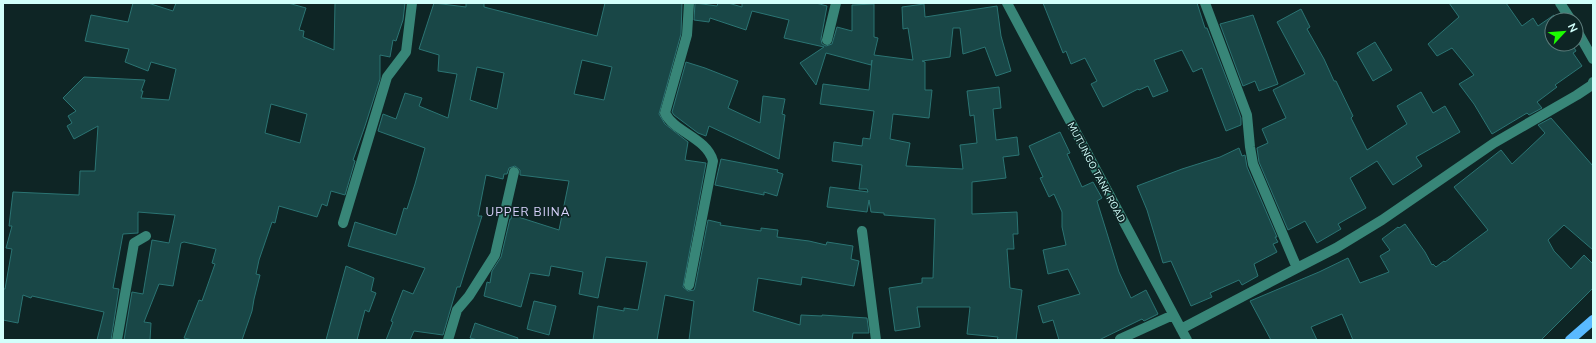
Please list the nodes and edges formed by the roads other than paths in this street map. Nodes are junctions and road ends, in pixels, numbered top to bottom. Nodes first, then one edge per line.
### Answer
1 (412, 3) edge
2 (689, 3) edge
3 (836, 3) edge
4 (1007, 3) edge
5 (1205, 3) edge
6 (1560, 3) edge
7 (1566, 12) edge
8 (827, 40) dead end
9 (1584, 43) edge
10 (1593, 59) edge
11 (1593, 82) edge
12 (514, 172) dead end
13 (343, 223) dead end
14 (862, 231) dead end
15 (146, 236) dead end
16 (1297, 268) junction
17 (689, 285) dead end
18 (1173, 314) junction
19 (1593, 320) edge
20 (1181, 329) junction
21 (1120, 339) edge
22 (117, 340) edge
23 (448, 340) edge
24 (876, 340) edge
25 (1187, 340) edge
26 (1570, 340) edge

1 - 13 street
2 - 17 street
3 - 8 street
4 - 18 street, MUTUNGO TANK ROAD
5 - 16 street
6 - 7 street
9 - 10 street
11 - 16 street
12 - 23 street
14 - 24 street
15 - 22 street
16 - 20 street
18 - 20 street, MUTUNGO TANK ROAD
18 - 21 street
19 - 26 main road
20 - 25 street, MUTUNGO TANK ROAD

